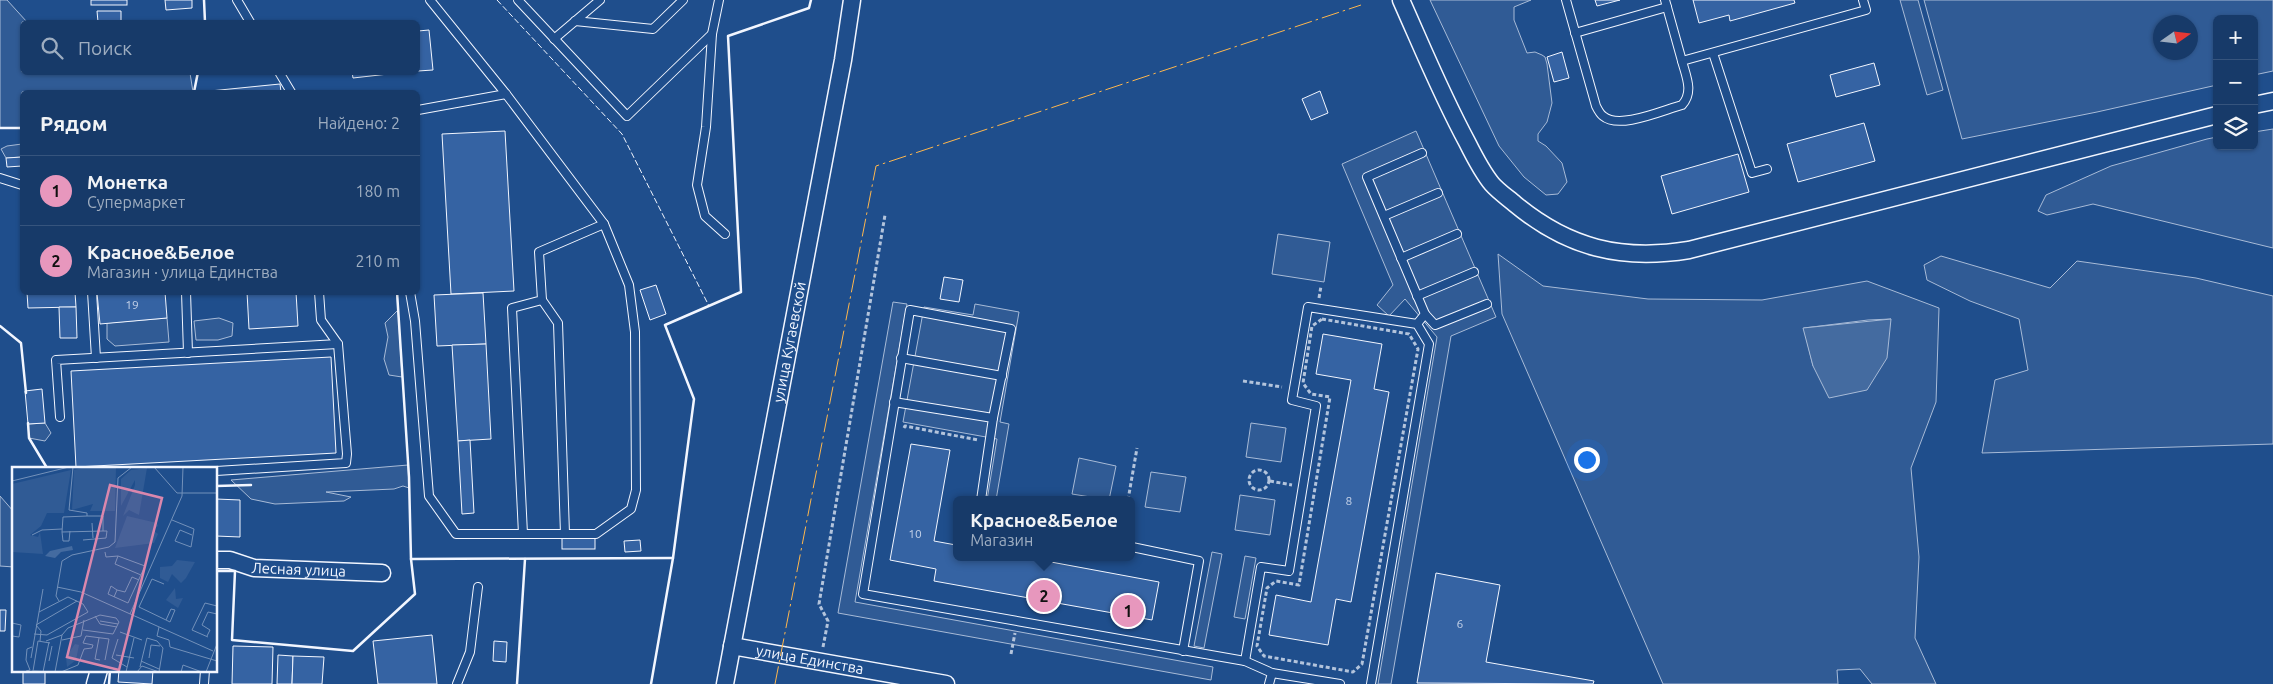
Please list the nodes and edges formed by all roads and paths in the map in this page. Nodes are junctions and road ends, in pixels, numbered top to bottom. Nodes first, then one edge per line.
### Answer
1 (238, 0) edge
2 (430, 0) edge
3 (518, 0) edge
4 (600, 0) edge
5 (683, 0) edge
6 (718, 0) edge
7 (852, 0) edge
8 (1401, 0) edge
9 (1566, 0) edge
10 (1864, 0) edge
11 (1666, 4) edge
12 (249, 20) edge
13 (575, 21) junction
14 (1575, 33) junction
15 (712, 34) junction
16 (554, 39) junction
17 (1713, 52) junction
18 (1682, 61) junction
19 (281, 75) edge
20 (290, 90) edge
21 (506, 94) junction
22 (2273, 100) edge
23 (2258, 104) edge
24 (420, 110) edge
25 (2213, 116) edge
26 (1422, 154) dead end
27 (1767, 169) dead end
28 (0, 178) edge
29 (20, 183) edge
30 (1438, 193) dead end
31 (885, 215) dead end
32 (1384, 216) junction
33 (604, 224) junction
34 (725, 234) dead end
35 (1457, 234) dead end
36 (1401, 258) junction
37 (1474, 272) dead end
38 (92, 295) edge
39 (186, 295) edge
40 (319, 295) edge
41 (411, 295) edge
42 (1417, 296) junction
43 (542, 300) junction
44 (1487, 304) dead end
45 (1425, 314) junction
46 (1417, 324) junction
47 (338, 344) junction
48 (188, 353) junction
49 (96, 358) junction
50 (901, 358) junction
51 (1002, 376) junction
52 (1243, 381) dead end
53 (1303, 383) junction
54 (1294, 389) junction
55 (894, 402) junction
56 (60, 417) dead end
57 (994, 418) junction
58 (903, 435) dead end
59 (977, 447) dead end
60 (1137, 448) dead end
61 (1255, 470) joint
62 (218, 471) edge
63 (982, 496) edge
64 (1129, 496) edge
65 (523, 534) junction
66 (565, 534) junction
67 (1135, 548) edge
68 (218, 560) edge
69 (382, 574) dead end
70 (478, 587) dead end
71 (732, 646) junction
72 (1183, 651) junction
73 (820, 661) junction
74 (1245, 661) junction
75 (1272, 673) junction
76 (456, 684) edge
77 (725, 684) edge
78 (946, 684) edge
79 (1269, 684) edge
80 (1340, 684) edge
81 (1371, 684) edge

1 - 12 lane
2 - 21 lane
3 - 16 lane
4 - 13 lane
5 - 13 lane
6 - 15 lane
7 - 71 street, улица Кугаевской
8 - 25 street
9 - 14 lane
10 - 17 lane
11 - 14 lane
11 - 18 lane
13 - 16 lane
14 - 18 lane
15 - 16 lane
15 - 34 lane
17 - 18 lane
17 - 27 lane
19 - 20 lane
21 - 24 lane
21 - 33 lane
22 - 23 street
26 - 32 lane
28 - 29 lane
30 - 32 lane
31 - 73 path
32 - 36 lane
33 - 43 lane
33 - 66 lane
35 - 36 lane
36 - 42 lane
37 - 42 lane
38 - 49 lane
39 - 48 lane
40 - 47 lane
41 - 65 lane
42 - 45 lane
43 - 65 lane
43 - 66 lane
44 - 45 lane
45 - 46 lane
46 - 54 lane
46 - 81 lane
47 - 48 lane
47 - 62 lane
48 - 49 lane
49 - 56 lane
50 - 51 lane
50 - 51 lane
50 - 55 lane
51 - 57 lane
52 - 54 path
53 - 53 path
53 - 54 path
54 - 74 lane
55 - 57 lane
55 - 72 lane
57 - 63 lane
58 - 59 path
60 - 64 path
61 - 61 path
65 - 66 lane
67 - 72 lane
68 - 69 street, Лесная улица
70 - 76 lane
71 - 73 street, улица Единства
71 - 77 street, улица Кугаевской
72 - 74 lane
73 - 78 street, улица Единства
74 - 75 lane
75 - 79 lane
75 - 80 lane

